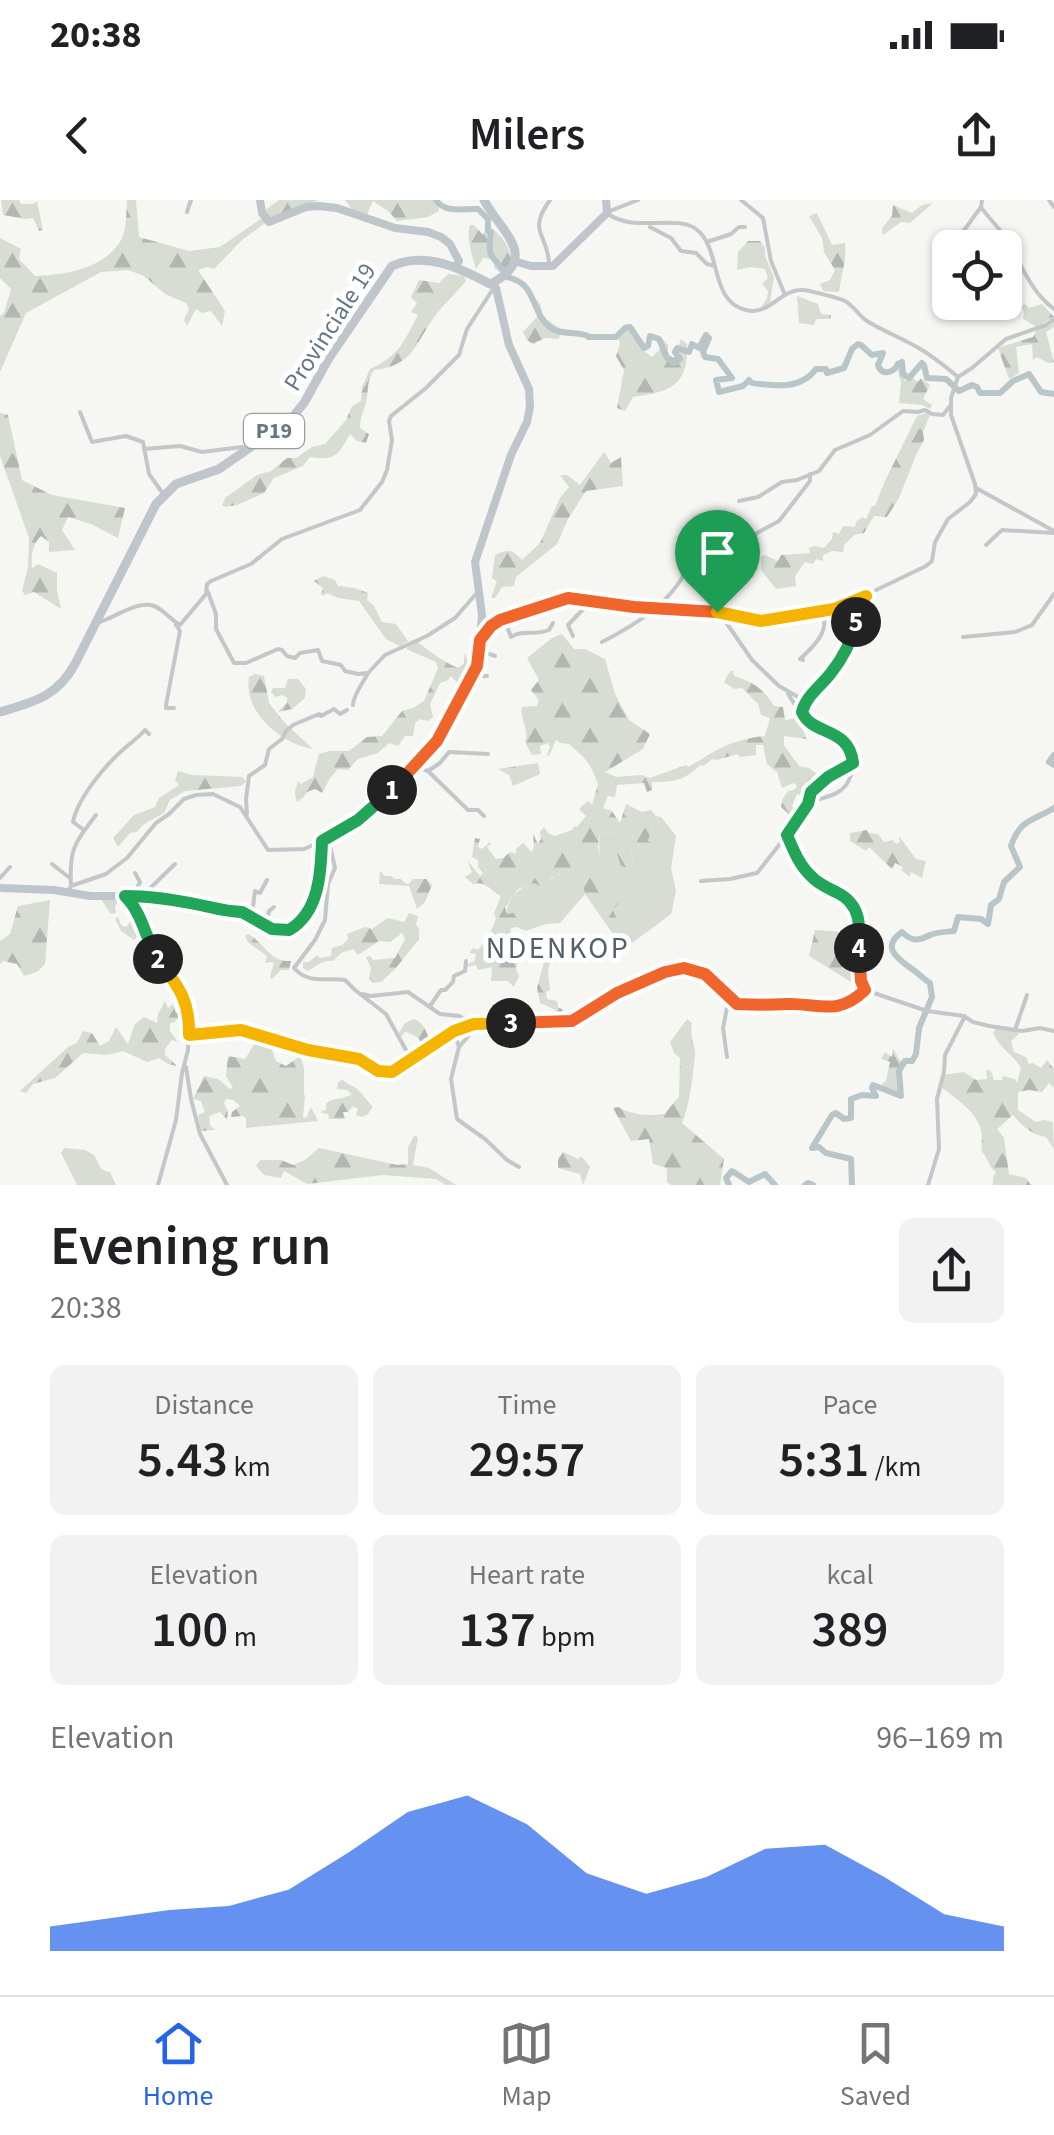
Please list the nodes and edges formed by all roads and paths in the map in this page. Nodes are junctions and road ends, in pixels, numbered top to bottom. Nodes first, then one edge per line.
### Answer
1 (192, 200) edge
2 (260, 200) edge
3 (484, 200) edge
4 (550, 200) edge
5 (606, 200) edge
6 (638, 200) edge
7 (741, 200) edge
8 (1049, 200) edge
9 (981, 204) edge
10 (1054, 207) edge
11 (187, 212) dead end
12 (607, 213) junction
13 (646, 224) junction
14 (746, 227) dead end
15 (963, 230) edge
16 (707, 242) junction
17 (514, 261) junction
18 (456, 266) junction
19 (715, 266) junction
20 (549, 268) junction
21 (494, 286) junction
22 (786, 295) junction
23 (1054, 309) edge
24 (1054, 320) edge
25 (958, 377) junction
26 (950, 406) junction
27 (80, 412) dead end
28 (144, 448) junction
29 (245, 450) junction
30 (810, 474) junction
31 (976, 488) junction
32 (164, 494) junction
33 (739, 501) dead end
34 (712, 519) dead end
35 (1054, 532) edge
36 (986, 544) dead end
37 (208, 592) junction
38 (478, 593) junction
39 (1054, 594) edge
40 (866, 596) junction
41 (618, 597) dead end
42 (590, 602) junction
43 (611, 604) junction
44 (656, 608) junction
45 (717, 612) junction
46 (822, 612) junction
47 (510, 616) junction
48 (94, 623) junction
49 (553, 623) dead end
50 (176, 625) junction
51 (573, 636) dead end
52 (963, 637) dead end
53 (602, 642) dead end
54 (480, 645) junction
55 (495, 656) dead end
56 (802, 660) dead end
57 (368, 673) junction
58 (472, 676) junction
59 (487, 676) dead end
60 (785, 690) junction
61 (805, 701) junction
62 (174, 708) dead end
63 (0, 712) edge
64 (802, 715) junction
65 (148, 734) dead end
66 (488, 754) dead end
67 (853, 763) junction
68 (415, 767) junction
69 (428, 770) junction
70 (375, 788) dead end
71 (382, 799) junction
72 (808, 804) junction
73 (247, 814) junction
74 (96, 815) dead end
75 (484, 816) dead end
76 (347, 818) dead end
77 (361, 818) junction
78 (84, 830) junction
79 (787, 835) junction
80 (325, 839) junction
81 (52, 864) dead end
82 (176, 864) dead end
83 (10, 867) dead end
84 (136, 873) dead end
85 (0, 878) edge
86 (268, 880) dead end
87 (701, 881) dead end
88 (70, 886) junction
89 (95, 887) dead end
90 (0, 888) edge
91 (88, 896) junction
92 (133, 897) junction
93 (274, 906) dead end
94 (248, 914) junction
95 (466, 961) dead end
96 (865, 990) junction
97 (362, 994) junction
98 (1028, 995) dead end
99 (730, 998) junction
100 (430, 1006) junction
101 (964, 1016) junction
102 (474, 1024) junction
103 (1015, 1030) junction
104 (454, 1031) junction
105 (1054, 1031) edge
106 (189, 1035) junction
107 (459, 1047) junction
108 (727, 1057) dead end
109 (411, 1058) junction
110 (185, 1062) junction
111 (519, 1167) dead end
112 (158, 1185) edge
113 (227, 1185) edge
114 (928, 1185) edge

1 - 11 street
2 - 18 street
3 - 17 main road
4 - 20 street
5 - 12 street
6 - 12 street
7 - 22 street
8 - 10 street
9 - 15 street
9 - 23 street
12 - 13 street
12 - 20 street
13 - 16 street
13 - 19 street
14 - 16 street
16 - 19 street
17 - 20 street
17 - 21 main road
18 - 21 main road, Provinciale 19 / P19
18 - 29 main road, Provinciale 19 / P19
19 - 22 street
21 - 37 street
21 - 38 street
22 - 25 street
24 - 25 street
25 - 26 street
26 - 30 street
26 - 31 street
27 - 28 street
28 - 29 street
28 - 32 street
29 - 32 main road, Provinciale 19 / P19
30 - 33 street
30 - 45 street
31 - 35 street
31 - 40 street
32 - 48 main road
34 - 44 street
35 - 36 street
37 - 50 street
37 - 57 street
38 - 54 street
38 - 57 street
39 - 52 street
40 - 46 street
40 - 61 street
41 - 43 street
42 - 43 street
42 - 47 street
42 - 51 street
43 - 44 street
44 - 45 street
44 - 53 street
45 - 46 street
45 - 60 street
46 - 56 street
47 - 49 street
47 - 54 street
48 - 50 street
48 - 63 main road
50 - 62 street
54 - 55 street
54 - 58 street
57 - 73 street
58 - 59 street
58 - 68 street
60 - 61 street
60 - 64 street
61 - 64 street
64 - 67 street
65 - 78 street
66 - 69 street
67 - 72 street
67 - 72 street
68 - 69 street
68 - 71 street
69 - 75 street
70 - 71 street
71 - 77 street
72 - 79 street
73 - 80 street
73 - 88 street
74 - 78 street
76 - 77 street
77 - 80 street
78 - 88 street
79 - 87 street
79 - 96 street
80 - 94 street
80 - 97 street
81 - 88 street
82 - 92 street
83 - 85 street
84 - 92 street
86 - 94 street
88 - 90 street
88 - 91 street
89 - 91 street
91 - 92 street
92 - 94 street
92 - 106 street
93 - 94 street
95 - 100 street
96 - 99 street
96 - 101 street
97 - 100 street
97 - 109 street
98 - 103 street
99 - 102 street
99 - 108 street
100 - 102 street
101 - 103 street
101 - 114 street
102 - 104 street
102 - 107 street
103 - 105 street
104 - 107 street
104 - 109 street
106 - 109 street
106 - 110 street
107 - 111 street
110 - 112 street
110 - 113 street

